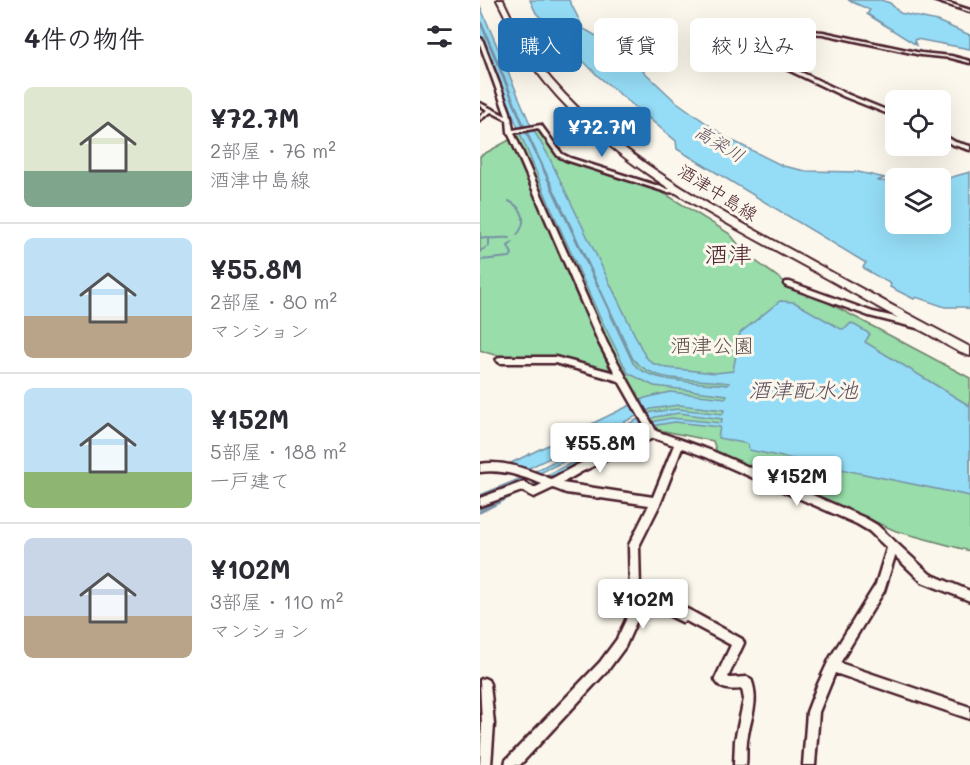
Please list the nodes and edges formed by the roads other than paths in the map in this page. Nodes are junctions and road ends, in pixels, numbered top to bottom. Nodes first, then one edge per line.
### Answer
1 (500, 0) edge
2 (935, 0) edge
3 (970, 11) edge
4 (480, 41) edge
5 (970, 63) edge
6 (480, 104) edge
7 (490, 110) junction
8 (885, 112) edge
9 (480, 118) edge
10 (508, 119) junction
11 (513, 132) junction
12 (951, 141) edge
13 (970, 148) edge
14 (682, 191) junction
15 (788, 284) dead end
16 (921, 326) junction
17 (970, 352) edge
18 (500, 360) dead end
19 (622, 378) junction
20 (652, 432) junction
21 (679, 445) junction
22 (480, 468) edge
23 (550, 483) junction
24 (656, 502) junction
25 (480, 504) edge
26 (893, 547) junction
27 (635, 593) junction
28 (970, 596) edge
29 (832, 666) junction
30 (484, 684) dead end
31 (970, 713) edge
32 (485, 765) edge
33 (511, 765) edge
34 (740, 765) edge
35 (809, 765) edge

1 - 14 main road, 酒津中島線
2 - 3 street
4 - 10 street
5 - 8 street
6 - 7 street
7 - 9 street
7 - 10 street
10 - 11 street
11 - 14 street
11 - 19 street
12 - 13 street
14 - 16 main road, 酒津中島線
15 - 16 street
16 - 17 main road, 酒津中島線
18 - 19 street
19 - 20 street
20 - 21 street
20 - 23 street
21 - 24 street
21 - 26 street
22 - 23 street
23 - 24 street
23 - 25 street
24 - 27 street
26 - 28 street
26 - 29 street
27 - 33 street
27 - 34 street
29 - 31 street
29 - 35 street
30 - 32 street

